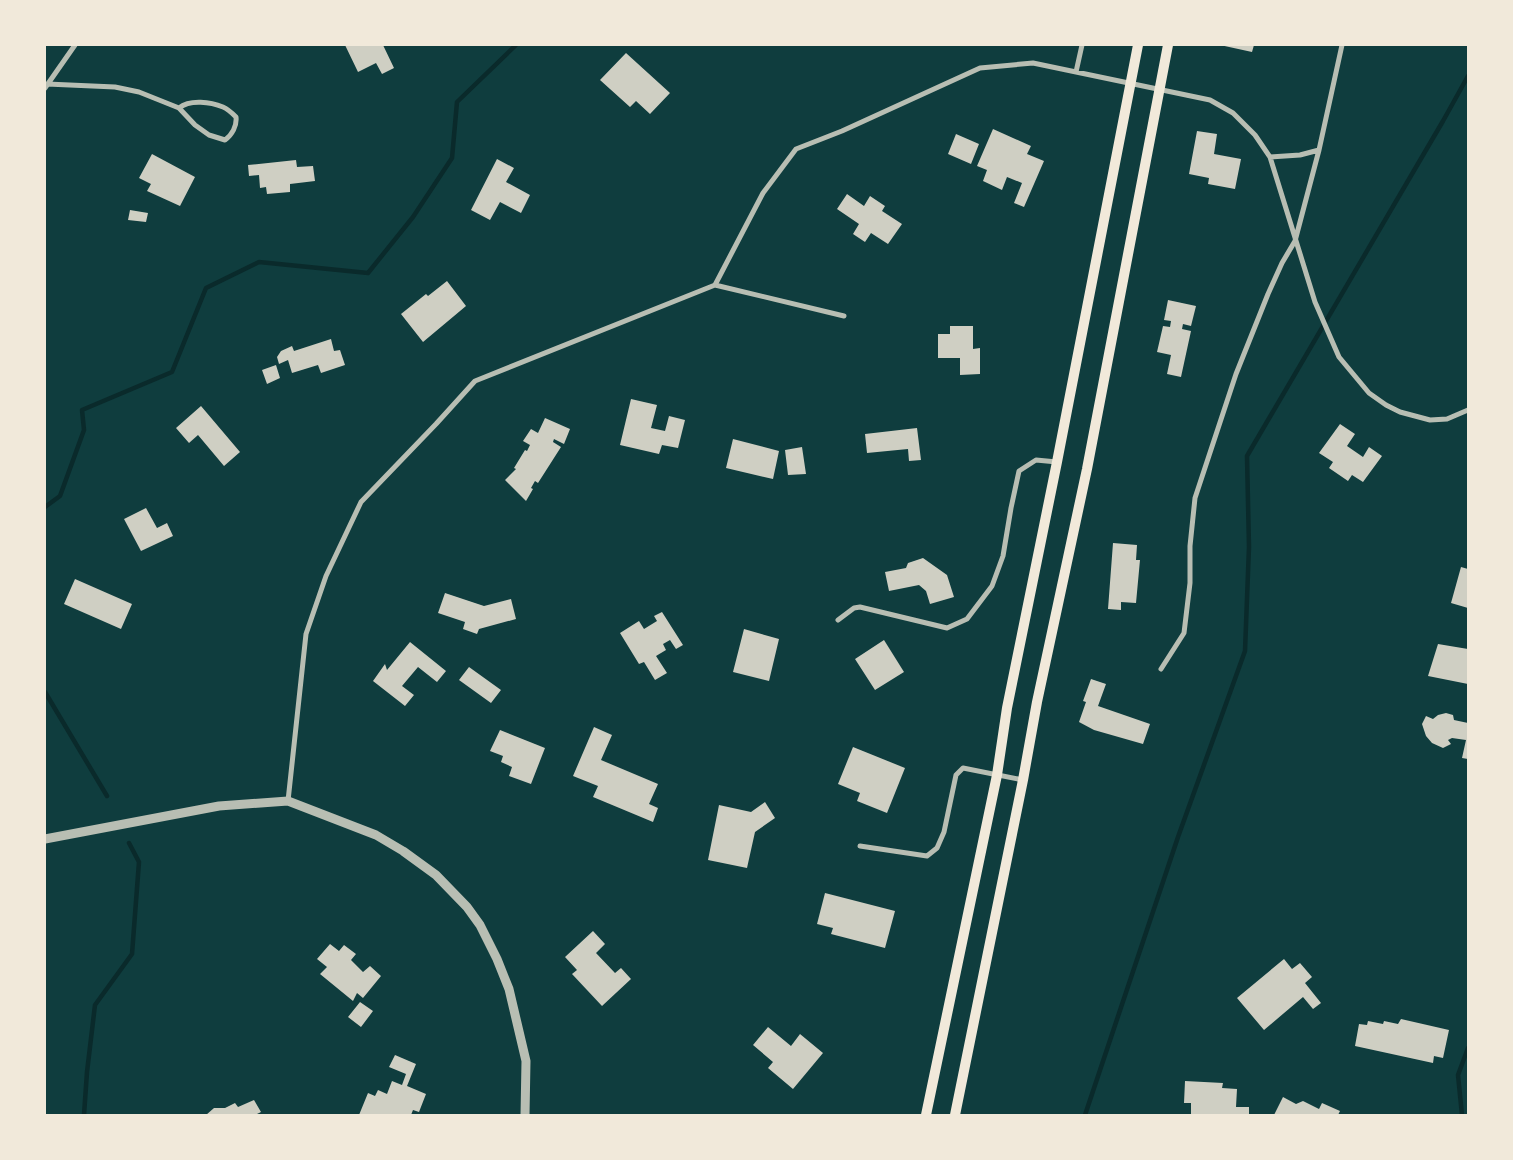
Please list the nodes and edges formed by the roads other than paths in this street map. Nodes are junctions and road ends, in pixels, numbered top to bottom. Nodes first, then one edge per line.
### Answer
1 (74, 45) edge
2 (1082, 45) edge
3 (1138, 45) edge
4 (1168, 45) edge
5 (1342, 45) edge
6 (1076, 72) junction
7 (1130, 84) junction
8 (46, 86) edge
9 (1158, 90) junction
10 (179, 108) junction
11 (1319, 150) junction
12 (1270, 157) junction
13 (1295, 241) junction
14 (715, 285) junction
15 (844, 316) dead end
16 (1468, 410) edge
17 (1058, 462) junction
18 (838, 620) dead end
19 (1161, 668) dead end
20 (996, 775) junction
21 (1023, 780) junction
22 (288, 802) junction
23 (45, 839) edge
24 (860, 846) dead end
25 (525, 1115) edge
26 (926, 1115) edge
27 (956, 1115) edge

1 - 8 street
2 - 6 street
3 - 7 main road
4 - 9 main road
5 - 11 street
6 - 7 street
6 - 14 street
7 - 9 street
7 - 17 main road
8 - 10 street
9 - 12 street
9 - 21 main road
10 - 10 street
11 - 12 street
11 - 13 street
12 - 13 street
13 - 16 street
13 - 19 street
14 - 15 street
14 - 22 street
17 - 18 street
17 - 20 main road
20 - 21 street
20 - 24 street
20 - 26 main road
21 - 27 main road
22 - 23 street
22 - 25 street

